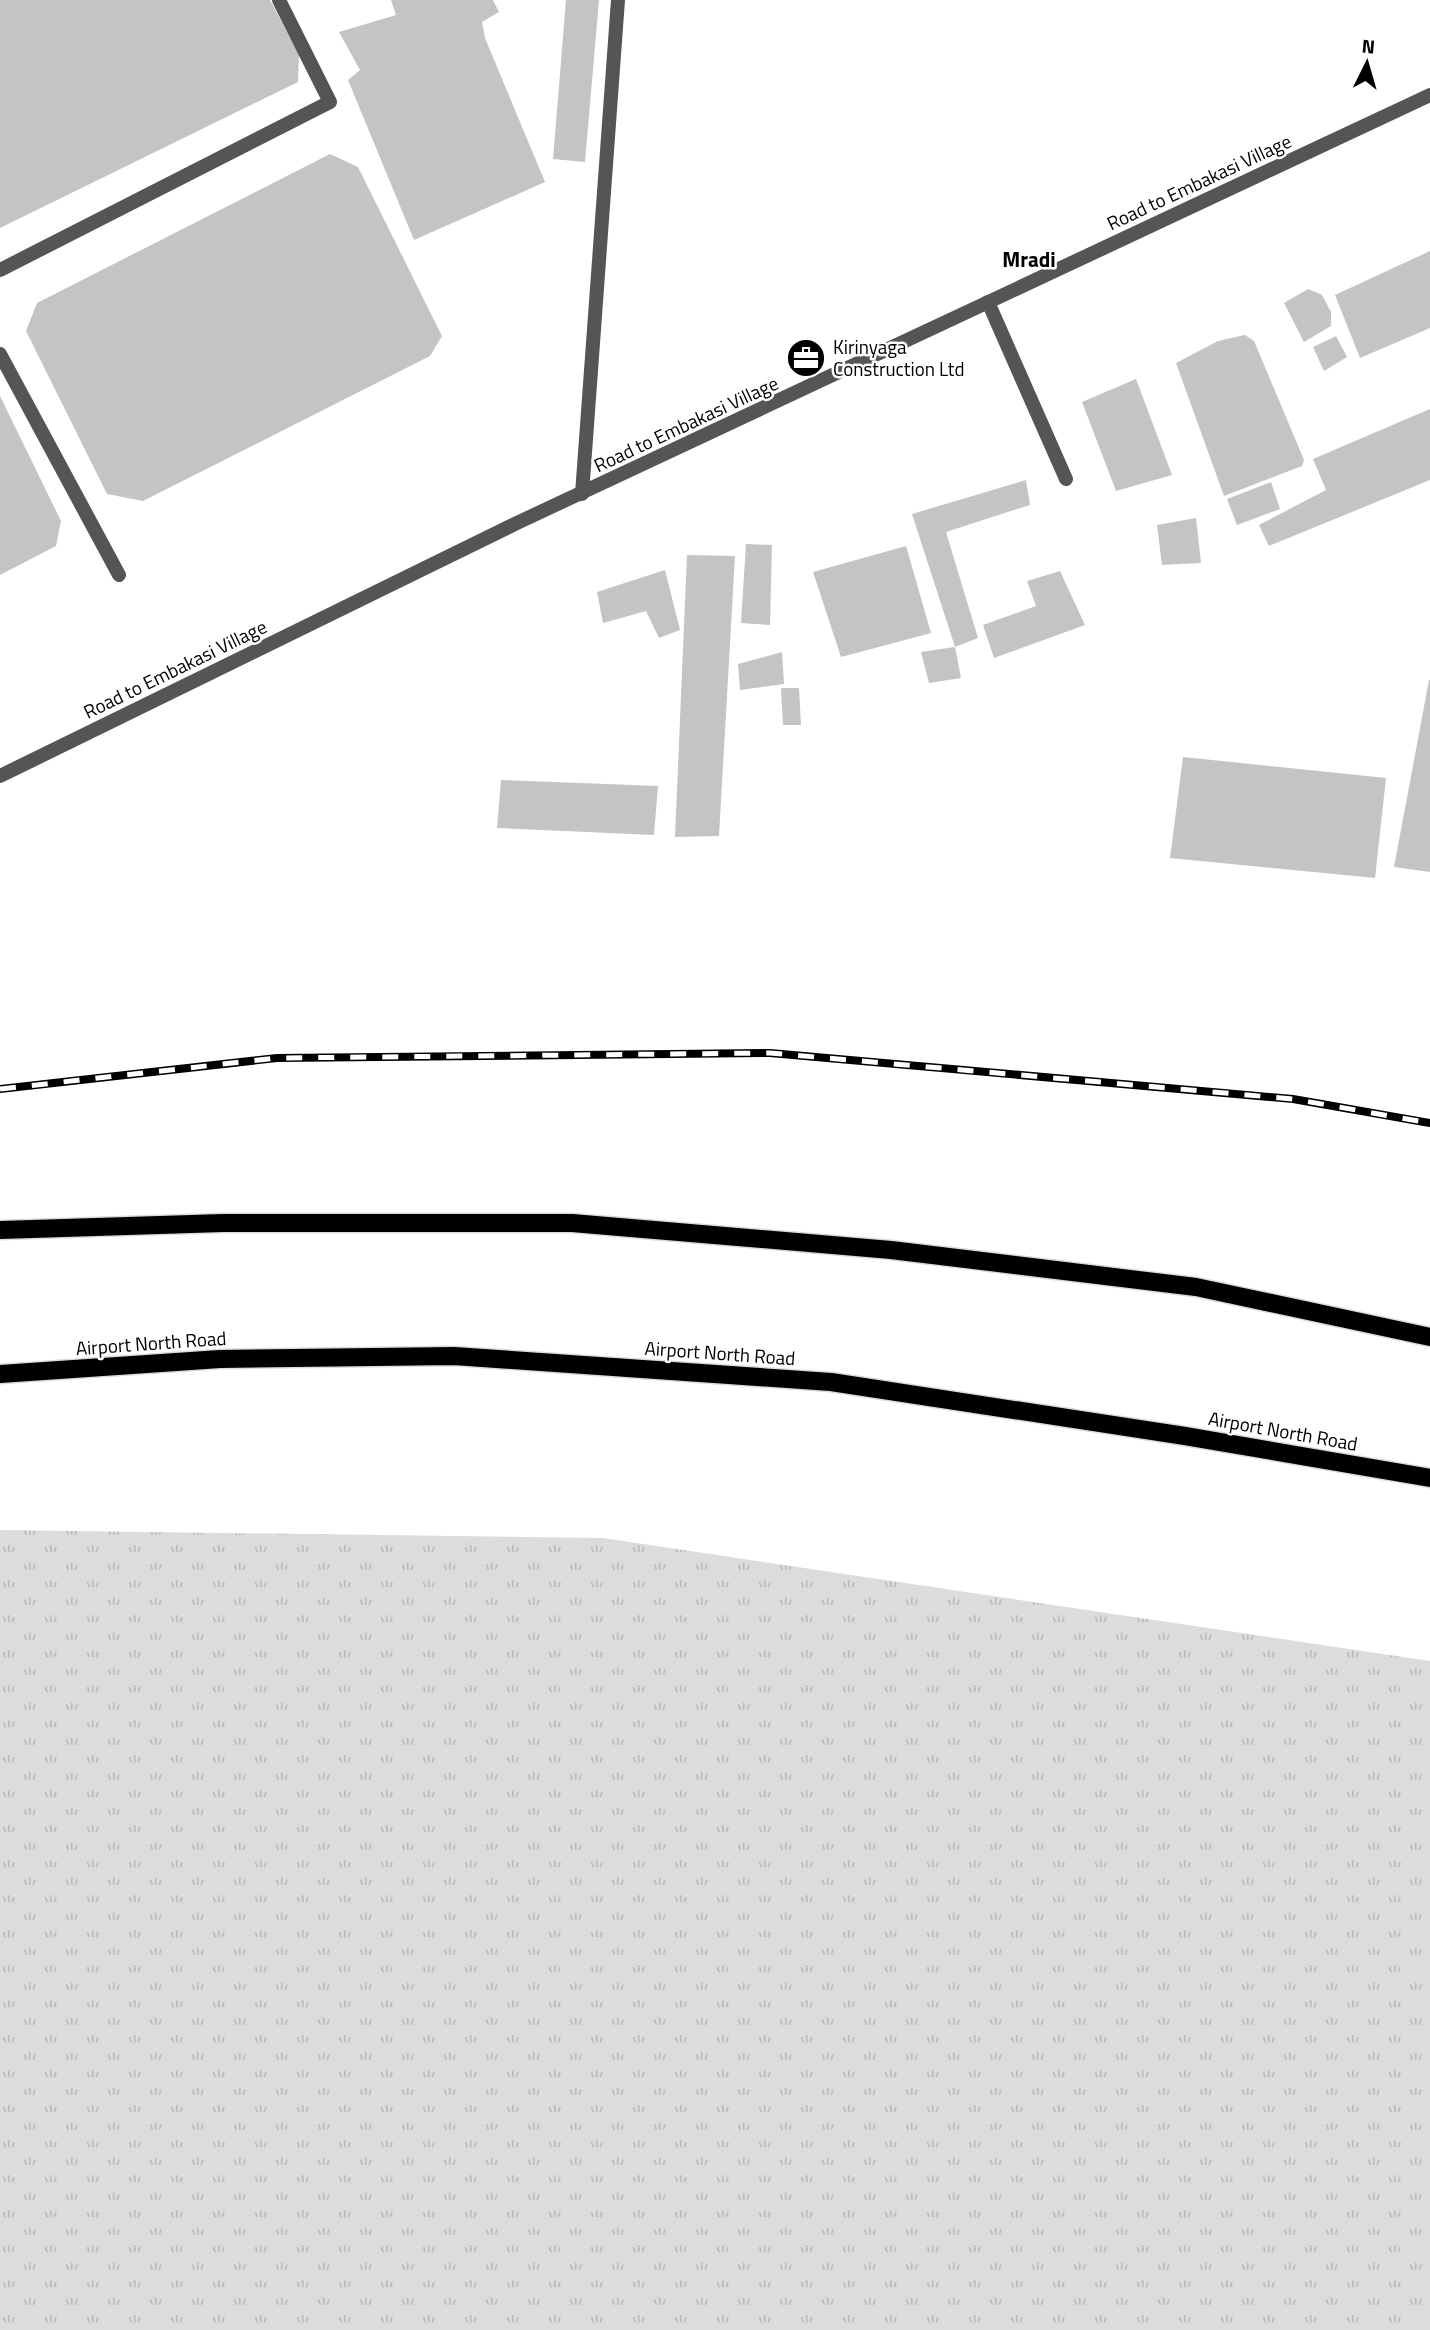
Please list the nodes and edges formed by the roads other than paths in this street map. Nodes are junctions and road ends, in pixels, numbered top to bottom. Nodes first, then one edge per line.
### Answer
1 (279, 0) edge
2 (618, 0) edge
3 (1430, 95) edge
4 (0, 270) edge
5 (988, 302) junction
6 (0, 354) edge
7 (1066, 479) dead end
8 (582, 494) junction
9 (119, 576) dead end
10 (0, 776) edge
11 (0, 1230) edge
12 (1430, 1337) edge
13 (0, 1374) edge
14 (1430, 1478) edge

1 - 4 street
2 - 8 street
3 - 5 street, Road to Embakasi Village
5 - 7 street
5 - 8 street, Road to Embakasi Village
6 - 9 street
8 - 10 street, Road to Embakasi Village
11 - 12 main road
13 - 14 main road, Airport North Road

